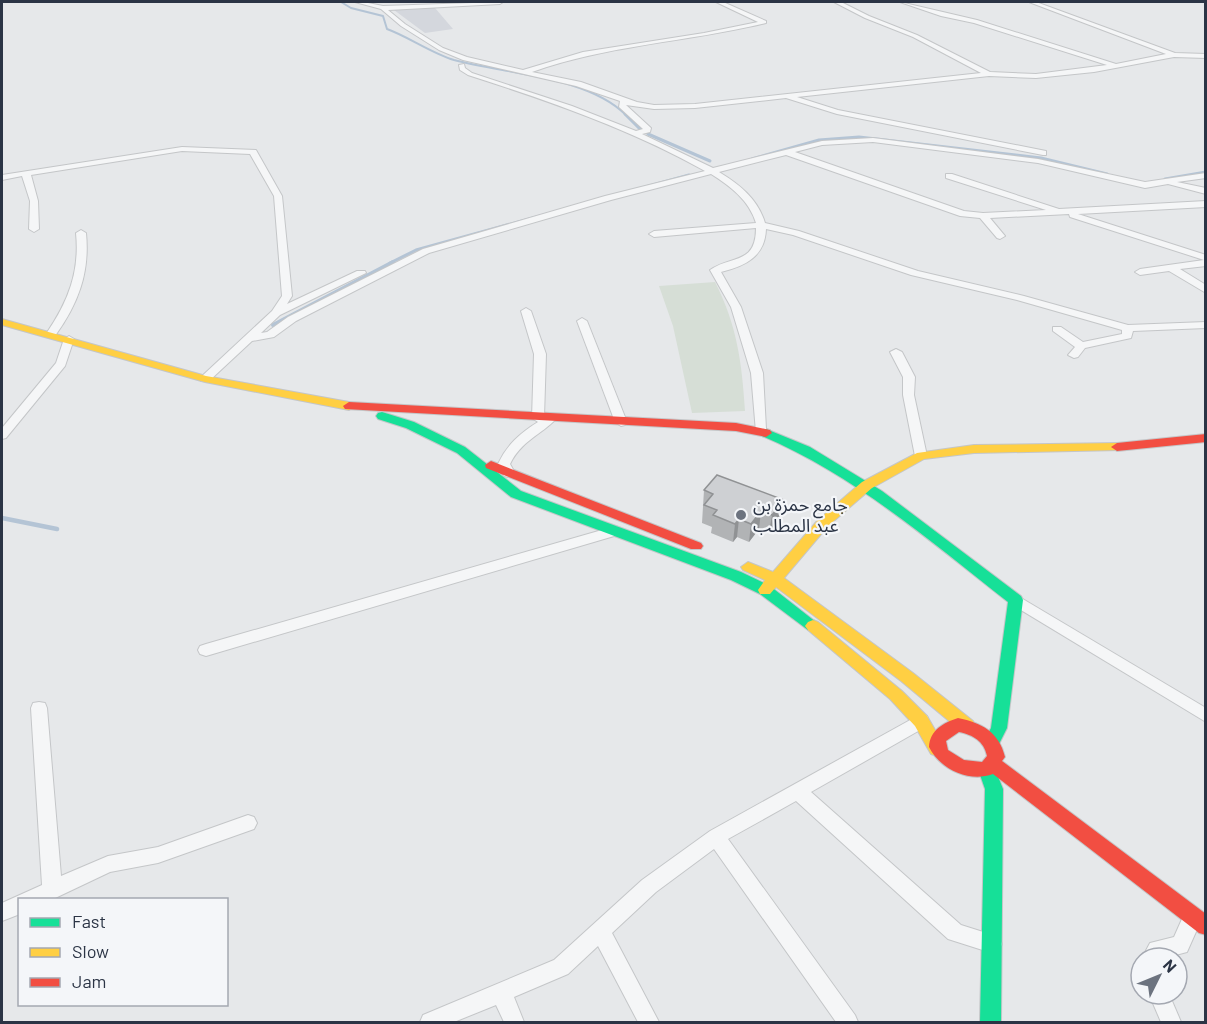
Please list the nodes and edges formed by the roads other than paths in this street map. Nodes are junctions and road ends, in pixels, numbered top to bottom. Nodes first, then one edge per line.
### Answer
1 (358, 2) edge
2 (500, 2) edge
3 (719, 2) edge
4 (837, 2) edge
5 (903, 2) edge
6 (1032, 2) edge
7 (383, 8) junction
8 (1174, 55) junction
9 (1206, 56) edge
10 (462, 65) dead end
11 (1116, 66) junction
12 (524, 72) junction
13 (989, 74) junction
14 (786, 96) junction
15 (624, 101) junction
16 (636, 134) junction
17 (786, 152) junction
18 (1206, 169) edge
19 (707, 170) junction
20 (26, 174) junction
21 (1206, 175) edge
22 (949, 176) dead end
23 (2, 177) edge
24 (1149, 179) junction
25 (1164, 183) junction
26 (1206, 191) edge
27 (1206, 204) edge
28 (1065, 213) junction
29 (983, 216) junction
30 (762, 225) junction
31 (34, 229) dead end
32 (81, 233) dead end
33 (654, 234) dead end
34 (1000, 236) dead end
35 (1206, 258) edge
36 (1206, 263) edge
37 (1171, 268) junction
38 (1140, 272) dead end
39 (1206, 290) edge
40 (526, 311) dead end
41 (276, 313) junction
42 (582, 321) dead end
43 (2, 322) edge
44 (1206, 325) edge
45 (1128, 328) junction
46 (1057, 329) dead end
47 (51, 334) junction
48 (250, 338) junction
49 (69, 339) junction
50 (896, 352) dead end
51 (205, 379) junction
52 (350, 406) junction
53 (544, 418) junction
54 (621, 422) junction
55 (760, 429) junction
56 (2, 435) edge
57 (1206, 438) edge
58 (468, 455) junction
59 (921, 456) junction
60 (508, 473) junction
61 (867, 485) junction
62 (616, 531) junction
63 (776, 579) junction
64 (765, 590) junction
65 (1016, 600) junction
66 (206, 650) dead end
67 (39, 708) dead end
68 (1206, 716) edge
69 (921, 721) junction
70 (967, 726) junction
71 (992, 741) junction
72 (937, 748) junction
73 (990, 766) junction
74 (798, 791) junction
75 (248, 823) dead end
76 (716, 837) junction
77 (52, 889) junction
78 (33, 898) edge
79 (18, 905) edge
80 (2, 912) edge
81 (1199, 921) edge
82 (601, 931) junction
83 (992, 944) junction
84 (1175, 946) edge
85 (501, 992) junction
86 (1164, 1006) edge
87 (430, 1023) edge
88 (514, 1023) edge
89 (649, 1023) edge
90 (848, 1023) edge
91 (991, 1023) edge
92 (1171, 1023) edge

1 - 7 street
2 - 7 street
3 - 12 street
4 - 13 street
5 - 11 street
6 - 8 street
7 - 12 street
8 - 9 street
8 - 11 street
10 - 16 street
11 - 13 street
12 - 15 street
13 - 14 street
14 - 15 street
14 - 24 street
15 - 16 street
16 - 19 street
17 - 19 street
17 - 25 street
17 - 29 street
18 - 24 street
19 - 24 street
19 - 30 street
19 - 41 street
19 - 48 street
20 - 23 street
20 - 31 street
20 - 41 street
21 - 25 street
22 - 28 street
24 - 25 street
25 - 26 street
27 - 28 street
28 - 29 street
28 - 35 street
29 - 34 street
30 - 33 street
30 - 45 street
30 - 55 street
32 - 47 street
36 - 37 street
37 - 38 street
37 - 39 street
40 - 53 street
41 - 48 street
42 - 54 street
43 - 47 main road
44 - 45 street
45 - 46 street
47 - 49 main road
48 - 51 street
49 - 51 main road
49 - 56 street
50 - 59 street
51 - 52 main road
52 - 53 main road
52 - 58 main road
53 - 54 main road
53 - 60 street
54 - 55 main road
55 - 61 main road
57 - 59 main road
58 - 60 main road
58 - 62 main road
59 - 61 main road
60 - 63 main road
61 - 63 main road
61 - 65 main road
62 - 64 main road
62 - 66 street
63 - 64 main road
63 - 70 main road
64 - 69 main road
65 - 68 street
65 - 71 main road
67 - 77 street
69 - 72 main road
69 - 74 street
70 - 71 main road
70 - 72 main road
71 - 73 main road
72 - 73 main road
73 - 81 main road
73 - 83 main road
74 - 76 street
74 - 83 street
75 - 77 street
76 - 82 street
76 - 90 street
77 - 78 street
79 - 80 street
81 - 84 street
82 - 85 street
82 - 89 street
83 - 91 main road
85 - 87 street
85 - 88 street
86 - 92 street

